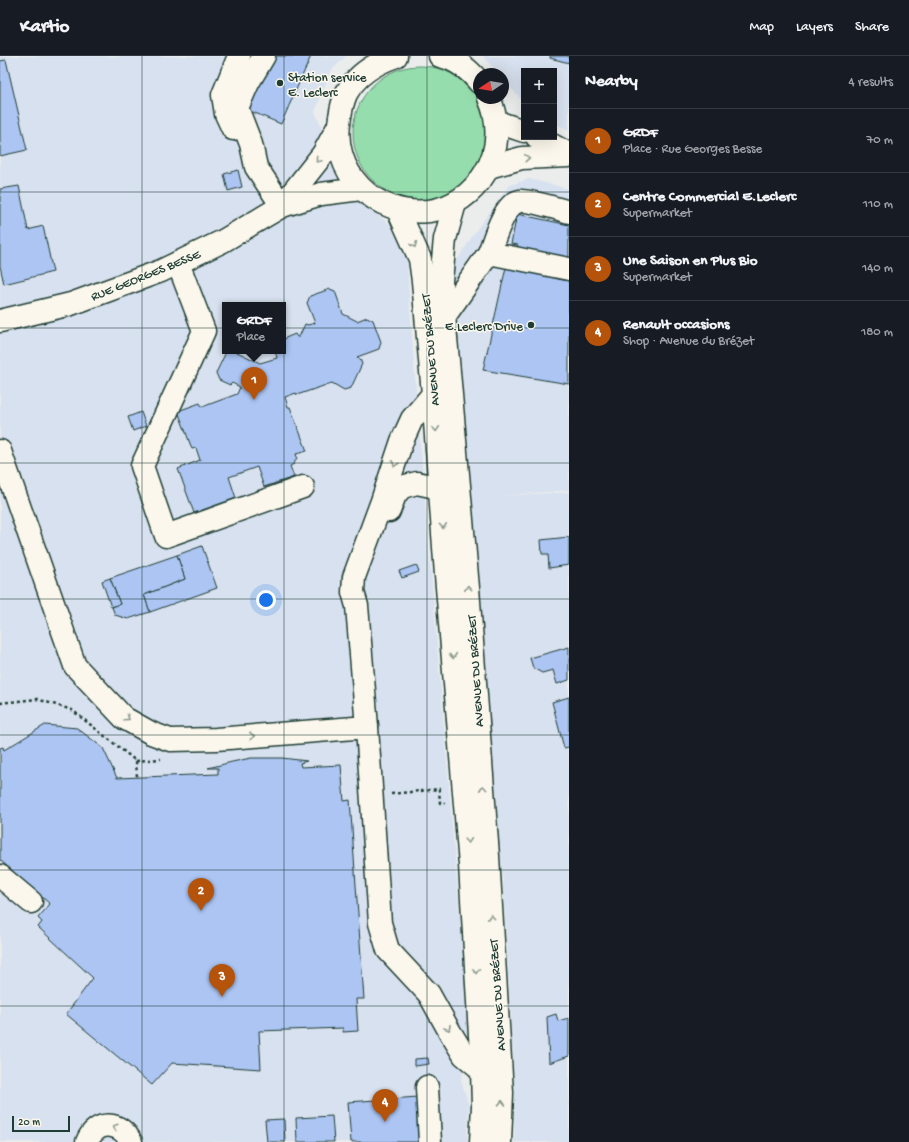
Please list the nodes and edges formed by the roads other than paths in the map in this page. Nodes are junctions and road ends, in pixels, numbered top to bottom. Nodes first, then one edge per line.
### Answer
1 (239, 56) edge
2 (264, 56) edge
3 (443, 56) edge
4 (386, 58) edge
5 (473, 75) edge
6 (492, 104) edge
7 (497, 122) junction
8 (338, 127) junction
9 (521, 130) edge
10 (542, 140) edge
11 (569, 155) edge
12 (256, 167) junction
13 (489, 167) junction
14 (362, 189) junction
15 (455, 203) junction
16 (282, 206) junction
17 (398, 210) junction
18 (569, 212) edge
19 (489, 253) junction
20 (178, 263) junction
21 (569, 269) edge
22 (444, 317) junction
23 (0, 321) edge
24 (433, 394) junction
25 (0, 451) edge
26 (303, 487) dead end
27 (440, 488) junction
28 (357, 606) junction
29 (367, 727) junction
30 (0, 876) edge
31 (31, 902) dead end
32 (482, 1070) junction
33 (427, 1086) dead end
34 (87, 1142) edge
35 (131, 1142) edge
36 (430, 1142) edge
37 (480, 1142) edge
38 (500, 1142) edge

1 - 12 street
2 - 12 street
3 - 5 street
4 - 8 street
6 - 7 street
7 - 9 street
7 - 13 street
8 - 14 street
8 -> 16 street, RUE GEORGES BESSE
10 - 11 street
13 -> 11 street
12 - 16 street
13 - 15 street
14 - 16 street, RUE GEORGES BESSE
14 - 17 street
15 - 17 street
15 - 22 street, AVENUE DU BRÉZET
16 - 20 street, RUE GEORGES BESSE
17 -> 24 street, AVENUE DU BRÉZET
18 - 19 street
19 - 21 street
19 - 22 street
20 - 23 street, RUE GEORGES BESSE
20 - 26 street
38 -> 22 street, AVENUE DU BRÉZET
24 -> 27 street, AVENUE DU BRÉZET
24 -> 28 street
25 -> 29 street
27 - 28 street
27 -> 32 street, AVENUE DU BRÉZET
28 - 29 street
29 -> 32 street
30 - 31 street
32 - 37 street, AVENUE DU BRÉZET
33 - 36 street
35 -> 34 street

